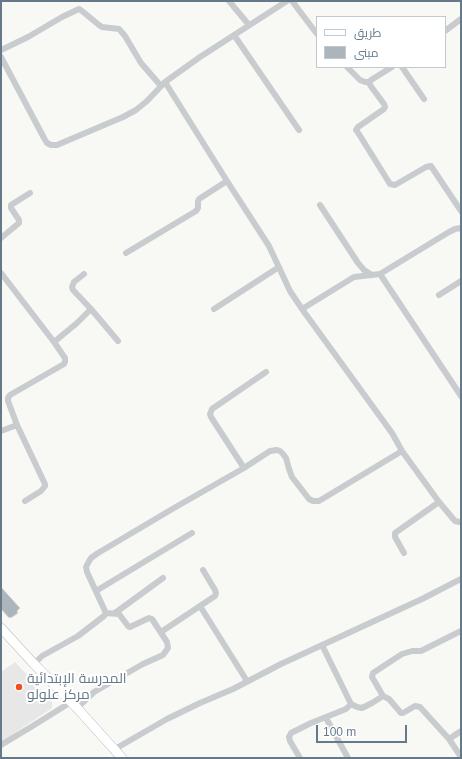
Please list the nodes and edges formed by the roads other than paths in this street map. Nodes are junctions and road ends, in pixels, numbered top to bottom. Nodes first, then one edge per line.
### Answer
1 (229, 1) edge
2 (287, 1) edge
3 (292, 1) edge
4 (461, 19) edge
5 (249, 25) junction
6 (446, 30) edge
7 (316, 33) edge
8 (234, 35) junction
9 (1, 50) edge
10 (1, 58) edge
11 (348, 68) edge
12 (390, 68) edge
13 (403, 68) edge
14 (370, 82) junction
15 (163, 84) junction
16 (424, 99) dead end
17 (298, 130) dead end
18 (227, 181) junction
19 (30, 193) dead end
20 (320, 205) dead end
21 (461, 211) edge
22 (461, 228) edge
23 (1, 238) edge
24 (126, 253) dead end
25 (279, 267) junction
26 (1, 273) edge
27 (84, 274) dead end
28 (380, 274) junction
29 (372, 275) junction
30 (461, 281) edge
31 (438, 296) dead end
32 (214, 308) dead end
33 (92, 309) junction
34 (302, 309) junction
35 (118, 341) dead end
36 (54, 342) junction
37 (266, 372) dead end
38 (461, 396) edge
39 (17, 425) junction
40 (1, 431) edge
41 (402, 451) junction
42 (244, 468) junction
43 (25, 501) dead end
44 (439, 502) junction
45 (461, 522) edge
46 (192, 533) dead end
47 (404, 553) dead end
48 (203, 570) dead end
49 (163, 578) dead end
50 (461, 579) edge
51 (96, 591) junction
52 (200, 606) junction
53 (106, 613) junction
54 (115, 613) junction
55 (1, 628) edge
56 (461, 631) edge
57 (161, 632) junction
58 (322, 645) junction
59 (34, 664) junction
60 (247, 681) junction
61 (383, 696) junction
62 (351, 704) junction
63 (74, 705) junction
64 (326, 718) junction
65 (461, 731) edge
66 (449, 739) junction
67 (1, 745) edge
68 (114, 749) junction
69 (461, 757) edge
70 (122, 758) edge
71 (300, 758) edge
72 (348, 758) edge

1 - 5 street
2 - 5 street
3 - 7 street
4 - 6 street
5 - 8 street
8 - 15 street
8 - 17 street
9 - 15 street
10 - 15 street
11 - 14 street
12 - 14 street
13 - 16 street
14 - 21 street
15 - 18 street
18 - 24 street
18 - 25 street
19 - 23 street
20 - 29 street
22 - 28 street
25 - 32 street
25 - 34 street
26 - 36 street
27 - 33 street
28 - 29 street
28 - 38 street
29 - 34 street
30 - 31 street
33 - 35 street
33 - 36 street
34 - 41 street
36 - 39 street
37 - 42 street
39 - 40 street
39 - 43 street
41 - 42 street
41 - 44 street
42 - 51 street
44 - 45 street
44 - 47 street
46 - 51 street
48 - 52 street
49 - 54 street
50 - 58 street
51 - 53 street
52 - 57 street
52 - 60 street
53 - 54 street
53 - 59 street
54 - 57 street
55 - 59 main road
56 - 61 street
57 - 63 street
58 - 60 street
58 - 62 street
59 - 63 main road
60 - 68 street
61 - 62 street
61 - 66 street
62 - 64 street
63 - 67 street
63 - 68 main road
64 - 71 street
64 - 72 street
65 - 66 street
66 - 69 street
68 - 70 main road

